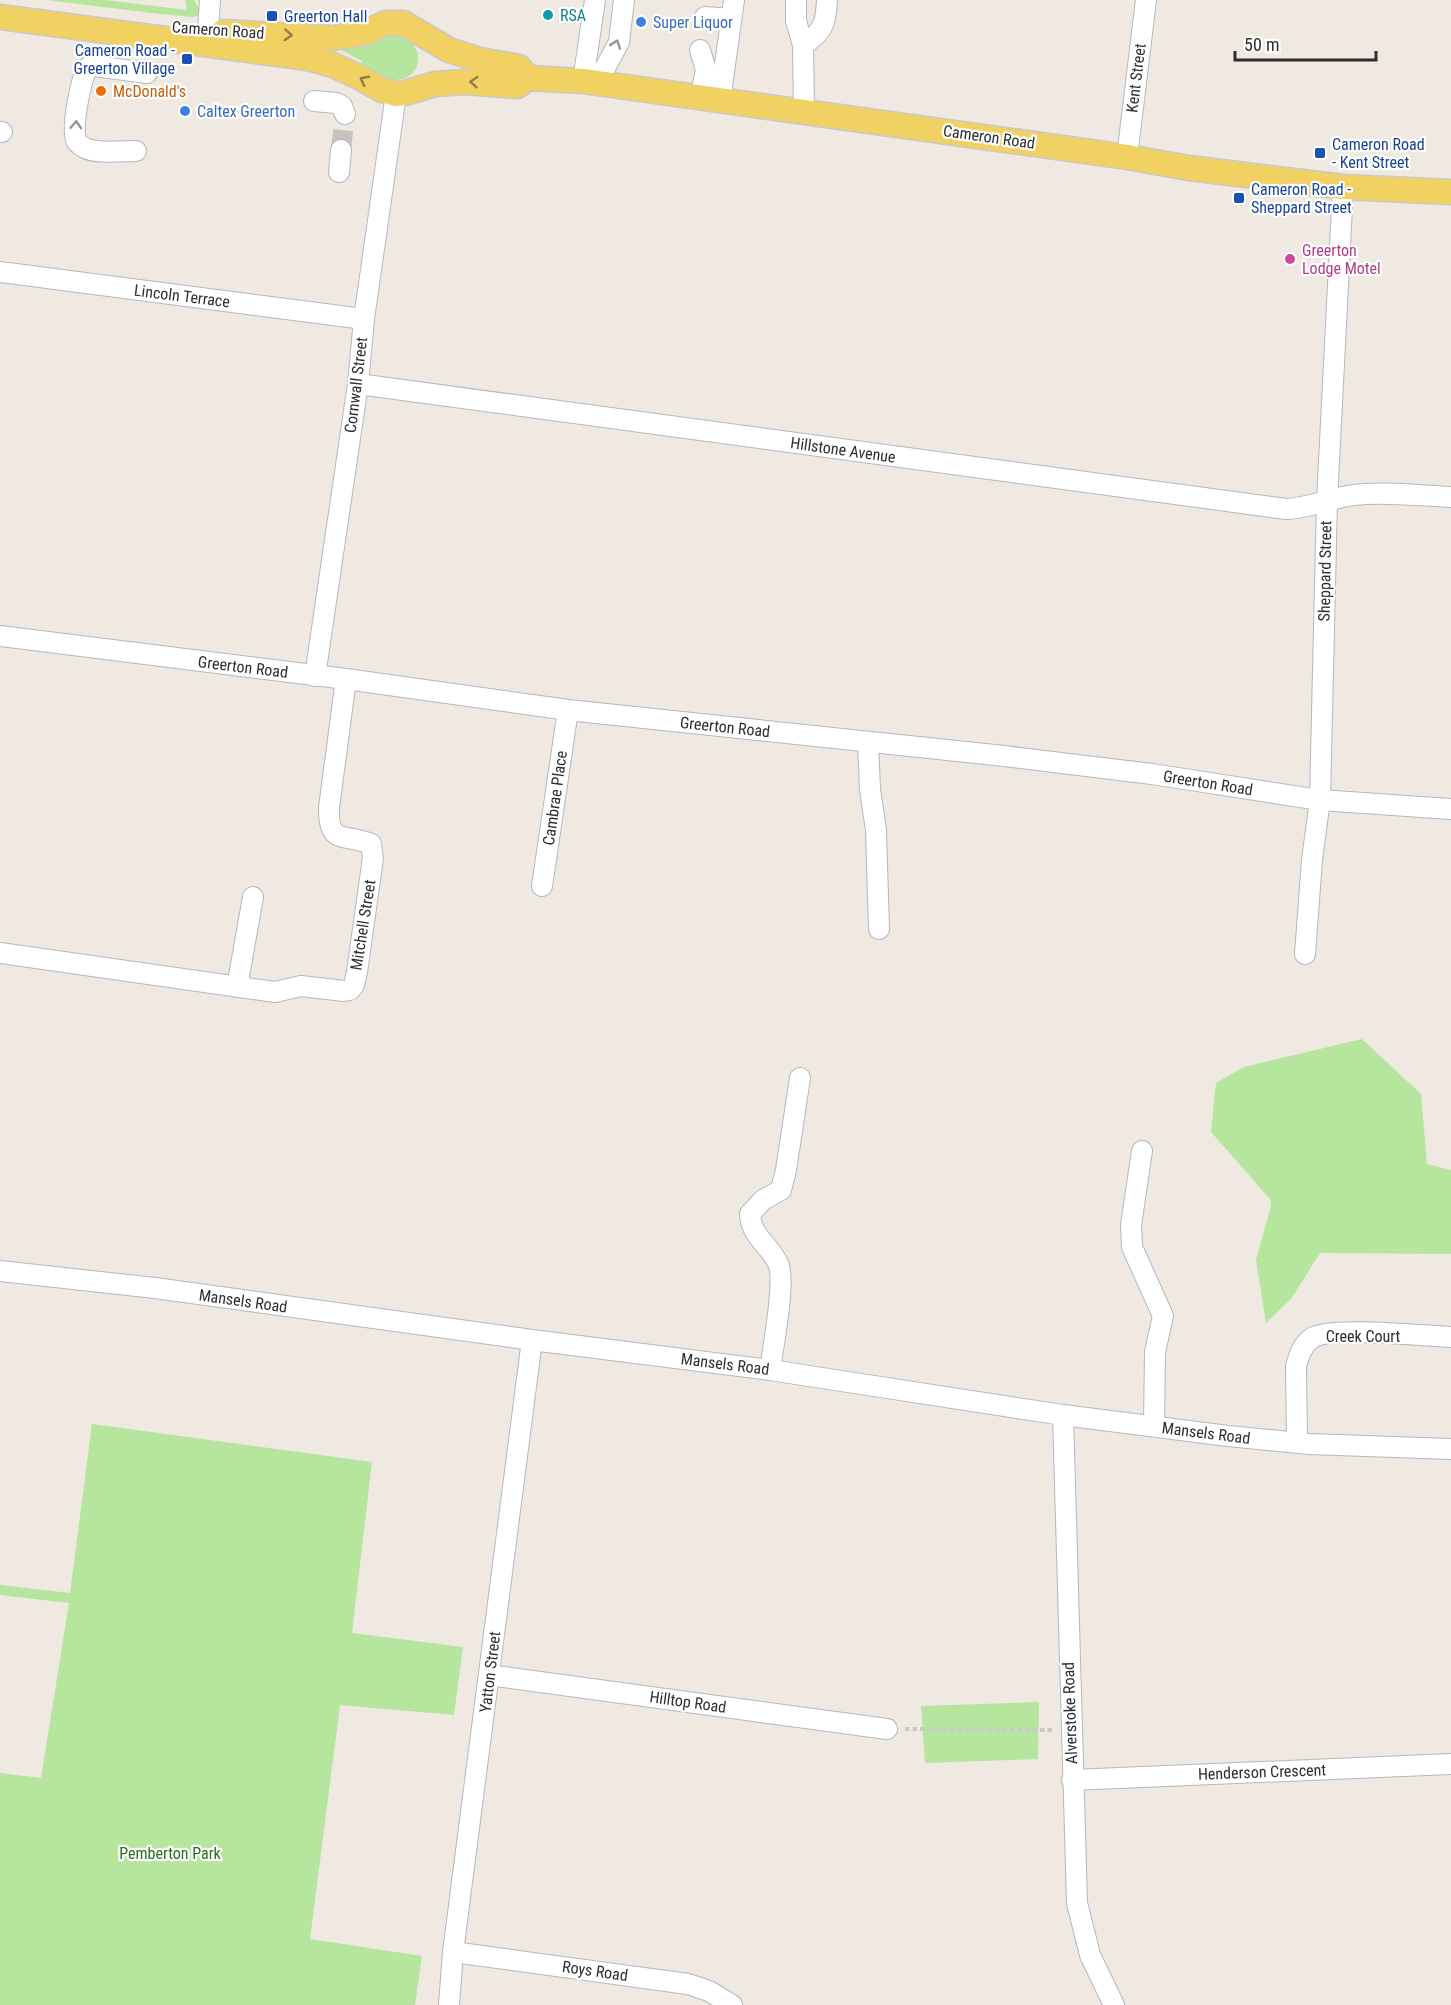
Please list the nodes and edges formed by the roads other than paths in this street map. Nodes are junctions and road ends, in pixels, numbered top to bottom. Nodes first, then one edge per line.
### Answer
1 (595, 0) edge
2 (624, 0) edge
3 (796, 0) edge
4 (827, 0) edge
5 (1146, 0) edge
6 (0, 4) edge
7 (207, 10) edge
8 (733, 10) edge
9 (0, 17) edge
10 (705, 17) dead end
11 (430, 41) junction
12 (803, 45) junction
13 (700, 50) dead end
14 (147, 73) dead end
15 (528, 78) junction
16 (590, 82) junction
17 (407, 91) junction
18 (710, 99) junction
19 (314, 101) dead end
20 (804, 112) junction
21 (345, 114) dead end
22 (136, 150) dead end
23 (341, 150) tunnel mouth
24 (1127, 157) junction
25 (339, 172) dead end
26 (1343, 187) junction
27 (1451, 192) edge
28 (0, 272) edge
29 (364, 319) junction
30 (358, 384) junction
31 (1451, 497) edge
32 (1327, 501) junction
33 (0, 636) edge
34 (315, 676) junction
35 (346, 679) junction
36 (568, 710) junction
37 (868, 742) junction
38 (1320, 800) junction
39 (1451, 809) edge
40 (542, 886) dead end
41 (253, 897) dead end
42 (879, 929) dead end
43 (0, 953) edge
44 (1305, 954) dead end
45 (237, 987) junction
46 (800, 1078) dead end
47 (1142, 1151) dead end
48 (0, 1271) edge
49 (1451, 1337) edge
50 (532, 1340) junction
51 (770, 1370) junction
52 (1062, 1414) junction
53 (1154, 1426) junction
54 (1297, 1443) junction
55 (1451, 1449) edge
56 (489, 1676) junction
57 (887, 1729) road end
58 (1451, 1764) edge
59 (1072, 1780) junction
60 (453, 1952) junction
61 (449, 2005) edge
62 (732, 2005) edge
63 (1114, 2005) edge

1 - 16 street
16 -> 2 street
3 - 12 street
4 - 12 street
5 - 24 street, Kent Street
6 - 7 main road, Cameron Road
7 -> 11 main road, Cameron Road
8 - 10 street
8 - 18 street
17 -> 9 main road, Cameron Road
11 - 15 main road, Cameron Road
11 - 17 main road
12 - 20 street
13 - 18 street
22 -> 14 street
15 - 16 main road, Cameron Road
15 -> 17 main road, Cameron Road
16 - 18 main road, Cameron Road
17 - 29 street, Cornwall Street
18 - 20 main road, Cameron Road
19 - 21 street
20 - 24 main road, Cameron Road
23 - 25 street
24 - 26 main road, Cameron Road
26 - 27 main road, Cameron Road
26 - 32 street, Sheppard Street
28 - 29 street, Lincoln Terrace
29 - 30 street, Cornwall Street
30 - 32 street, Hillstone Avenue
30 - 34 street, Cornwall Street
31 - 32 street, Hillstone Avenue
32 - 38 street, Sheppard Street
33 - 34 street, Greerton Road
34 - 35 street, Greerton Road
35 - 36 street, Greerton Road
35 - 45 street, Mitchell Street
36 - 37 street, Greerton Road
36 - 40 street, Cambrae Place
37 - 38 street, Greerton Road
37 - 42 street
38 - 39 street, Greerton Road
38 - 44 street, Sheppard Street
41 - 45 street
43 - 45 street, Mitchell Street
46 - 51 street
47 - 53 street
48 - 50 street, Mansels Road
49 - 54 street, Creek Court
50 - 51 street, Mansels Road
50 - 56 street, Yatton Street
51 - 52 street, Mansels Road
52 - 53 street, Mansels Road
52 - 59 street, Alverstoke Road
53 - 54 street, Mansels Road
54 - 55 street, Mansels Road
56 - 57 street, Hilltop Road
56 - 60 street, Yatton Street
58 - 59 street, Henderson Crescent
59 - 63 street, Alverstoke Road
60 - 61 street, Yatton Street
60 - 62 street, Roys Road

